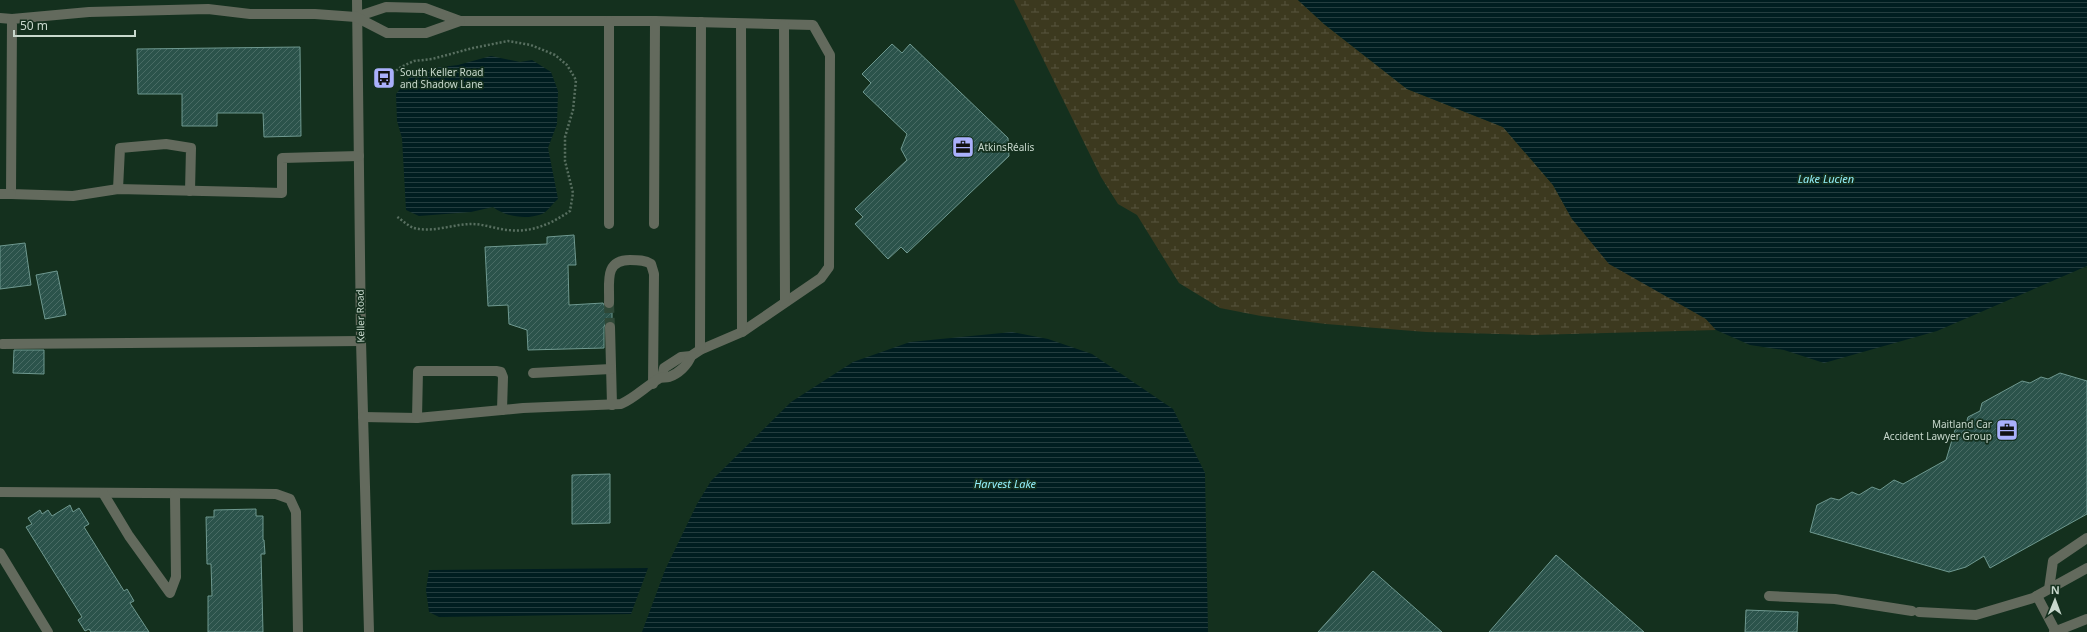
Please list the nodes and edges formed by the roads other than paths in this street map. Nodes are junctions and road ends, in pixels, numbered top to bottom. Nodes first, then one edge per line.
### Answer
1 (356, 0) edge
2 (193, 5) edge
3 (356, 17) junction
4 (0, 18) edge
5 (12, 19) junction
6 (460, 21) junction
7 (609, 21) junction
8 (655, 21) junction
9 (701, 22) junction
10 (741, 24) junction
11 (784, 25) junction
12 (359, 156) junction
13 (118, 189) junction
14 (190, 191) junction
15 (0, 194) edge
16 (11, 194) junction
17 (609, 224) dead end
18 (654, 224) dead end
19 (786, 302) junction
20 (609, 303) tunnel mouth
21 (610, 327) tunnel mouth
22 (742, 332) junction
23 (360, 341) junction
24 (2, 344) dead end
25 (700, 350) junction
26 (611, 369) junction
27 (533, 373) dead end
28 (653, 384) junction
29 (612, 405) junction
30 (502, 410) junction
31 (363, 417) junction
32 (417, 418) junction
33 (0, 492) edge
34 (103, 493) junction
35 (174, 494) junction
36 (2087, 538) edge
37 (0, 553) edge
38 (2087, 568) edge
39 (2049, 589) junction
40 (1769, 596) dead end
41 (2037, 596) junction
42 (2087, 619) edge
43 (48, 632) edge
44 (298, 632) edge
45 (369, 632) edge
46 (2055, 632) edge

1 - 3 street, Keller Road
2 - 3 street
2 - 5 street
3 - 6 street
3 - 6 street
3 - 12 street, Keller Road
4 - 5 street
5 - 16 street
6 - 7 street
7 - 8 street
7 - 17 street
8 - 9 street
8 - 18 street
9 - 10 street
9 - 25 street
10 - 11 street
10 - 22 street
11 - 19 street
11 - 19 street
12 - 14 street
12 - 23 street, Keller Road
13 - 14 street
13 - 14 street
13 - 16 street
15 - 16 street
19 - 22 street
20 - 28 street
21 - 26 street
22 - 25 street
23 - 24 street
23 - 31 street, Keller Road
25 - 28 street
26 - 27 street
26 - 29 street
28 - 29 street
29 - 30 street
30 - 32 street
30 - 32 street
31 - 32 street
31 - 45 street, Keller Road
33 - 34 street
34 - 35 street
34 - 35 street
35 - 44 street
36 - 39 street
37 - 43 street
38 - 39 street
39 - 41 street
40 - 41 street
41 - 46 street
42 - 46 street

